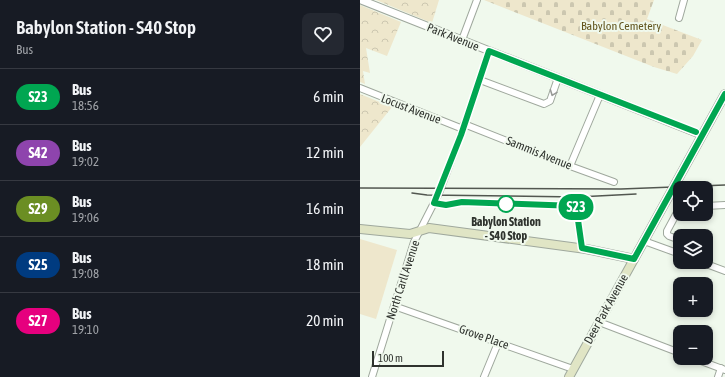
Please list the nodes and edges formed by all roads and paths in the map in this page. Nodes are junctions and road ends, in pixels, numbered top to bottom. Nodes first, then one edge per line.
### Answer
1 (361, 0) edge
2 (477, 0) edge
3 (684, 0) edge
4 (679, 18) dead end
5 (462, 40) junction
6 (489, 51) junction
7 (558, 78) junction
8 (480, 80) junction
9 (360, 88) edge
10 (600, 95) junction
11 (724, 99) edge
12 (464, 126) junction
13 (702, 135) junction
14 (570, 166) junction
15 (614, 182) dead end
16 (725, 205) edge
17 (713, 206) edge
18 (673, 221) edge
19 (360, 229) edge
20 (419, 231) junction
21 (673, 237) edge
22 (644, 241) junction
23 (673, 251) edge
24 (634, 259) junction
25 (713, 266) edge
26 (725, 271) edge
27 (394, 306) junction
28 (599, 322) junction
29 (498, 343) junction
30 (673, 350) edge
31 (712, 365) edge
32 (573, 369) junction
33 (723, 369) edge
34 (372, 377) edge
35 (484, 377) edge
36 (569, 377) edge
37 (718, 377) edge

1 - 5 street, Park Avenue
2 - 5 street
3 - 4 street
5 - 6 street, Park Avenue
6 - 7 street, Park Avenue
6 - 8 street, North Carll Avenue
7 -> 8 street
7 - 10 street, Park Avenue
8 - 12 street, North Carll Avenue
9 - 12 street, Locust Avenue
10 - 13 street, Park Avenue
10 - 14 street
11 - 13 main road, Deer Park Avenue
12 - 14 street, Sammis Avenue
12 - 20 street, North Carll Avenue
13 - 22 main road, Deer Park Avenue
14 - 15 street, Sammis Avenue
16 - 17 street
18 - 21 street
19 - 20 main road
20 - 24 main road
20 - 27 street, North Carll Avenue
22 - 23 street
22 - 24 main road, Deer Park Avenue
24 - 28 main road, Deer Park Avenue
25 - 26 street
27 - 29 street, Grove Place
27 - 34 street, North Carll Avenue
28 - 30 street
28 - 32 main road, Deer Park Avenue
29 - 32 street, Grove Place
29 - 35 street
31 - 33 street
32 - 36 main road, Deer Park Avenue
33 - 37 street

